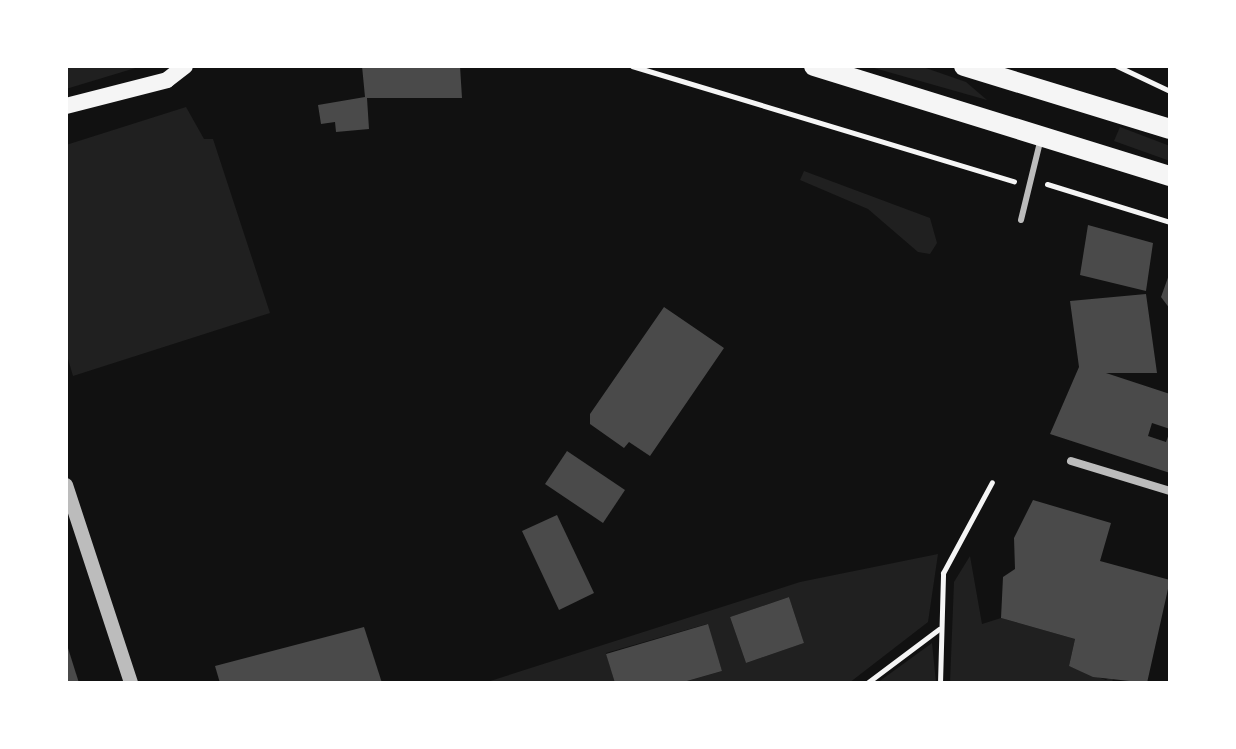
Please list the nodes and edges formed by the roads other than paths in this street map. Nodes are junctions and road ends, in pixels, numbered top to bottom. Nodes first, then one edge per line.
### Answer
1 (185, 66) edge
2 (814, 66) edge
3 (964, 66) edge
4 (66, 106) edge
5 (1170, 129) edge
6 (1042, 134) junction
7 (1170, 176) edge
8 (1021, 220) dead end
9 (1071, 461) dead end
10 (66, 485) edge
11 (1170, 491) edge
12 (131, 683) edge

1 - 4 main road
2 - 6 main road
3 - 5 main road
6 - 7 main road
6 - 8 lane
9 - 11 street
10 - 12 street

